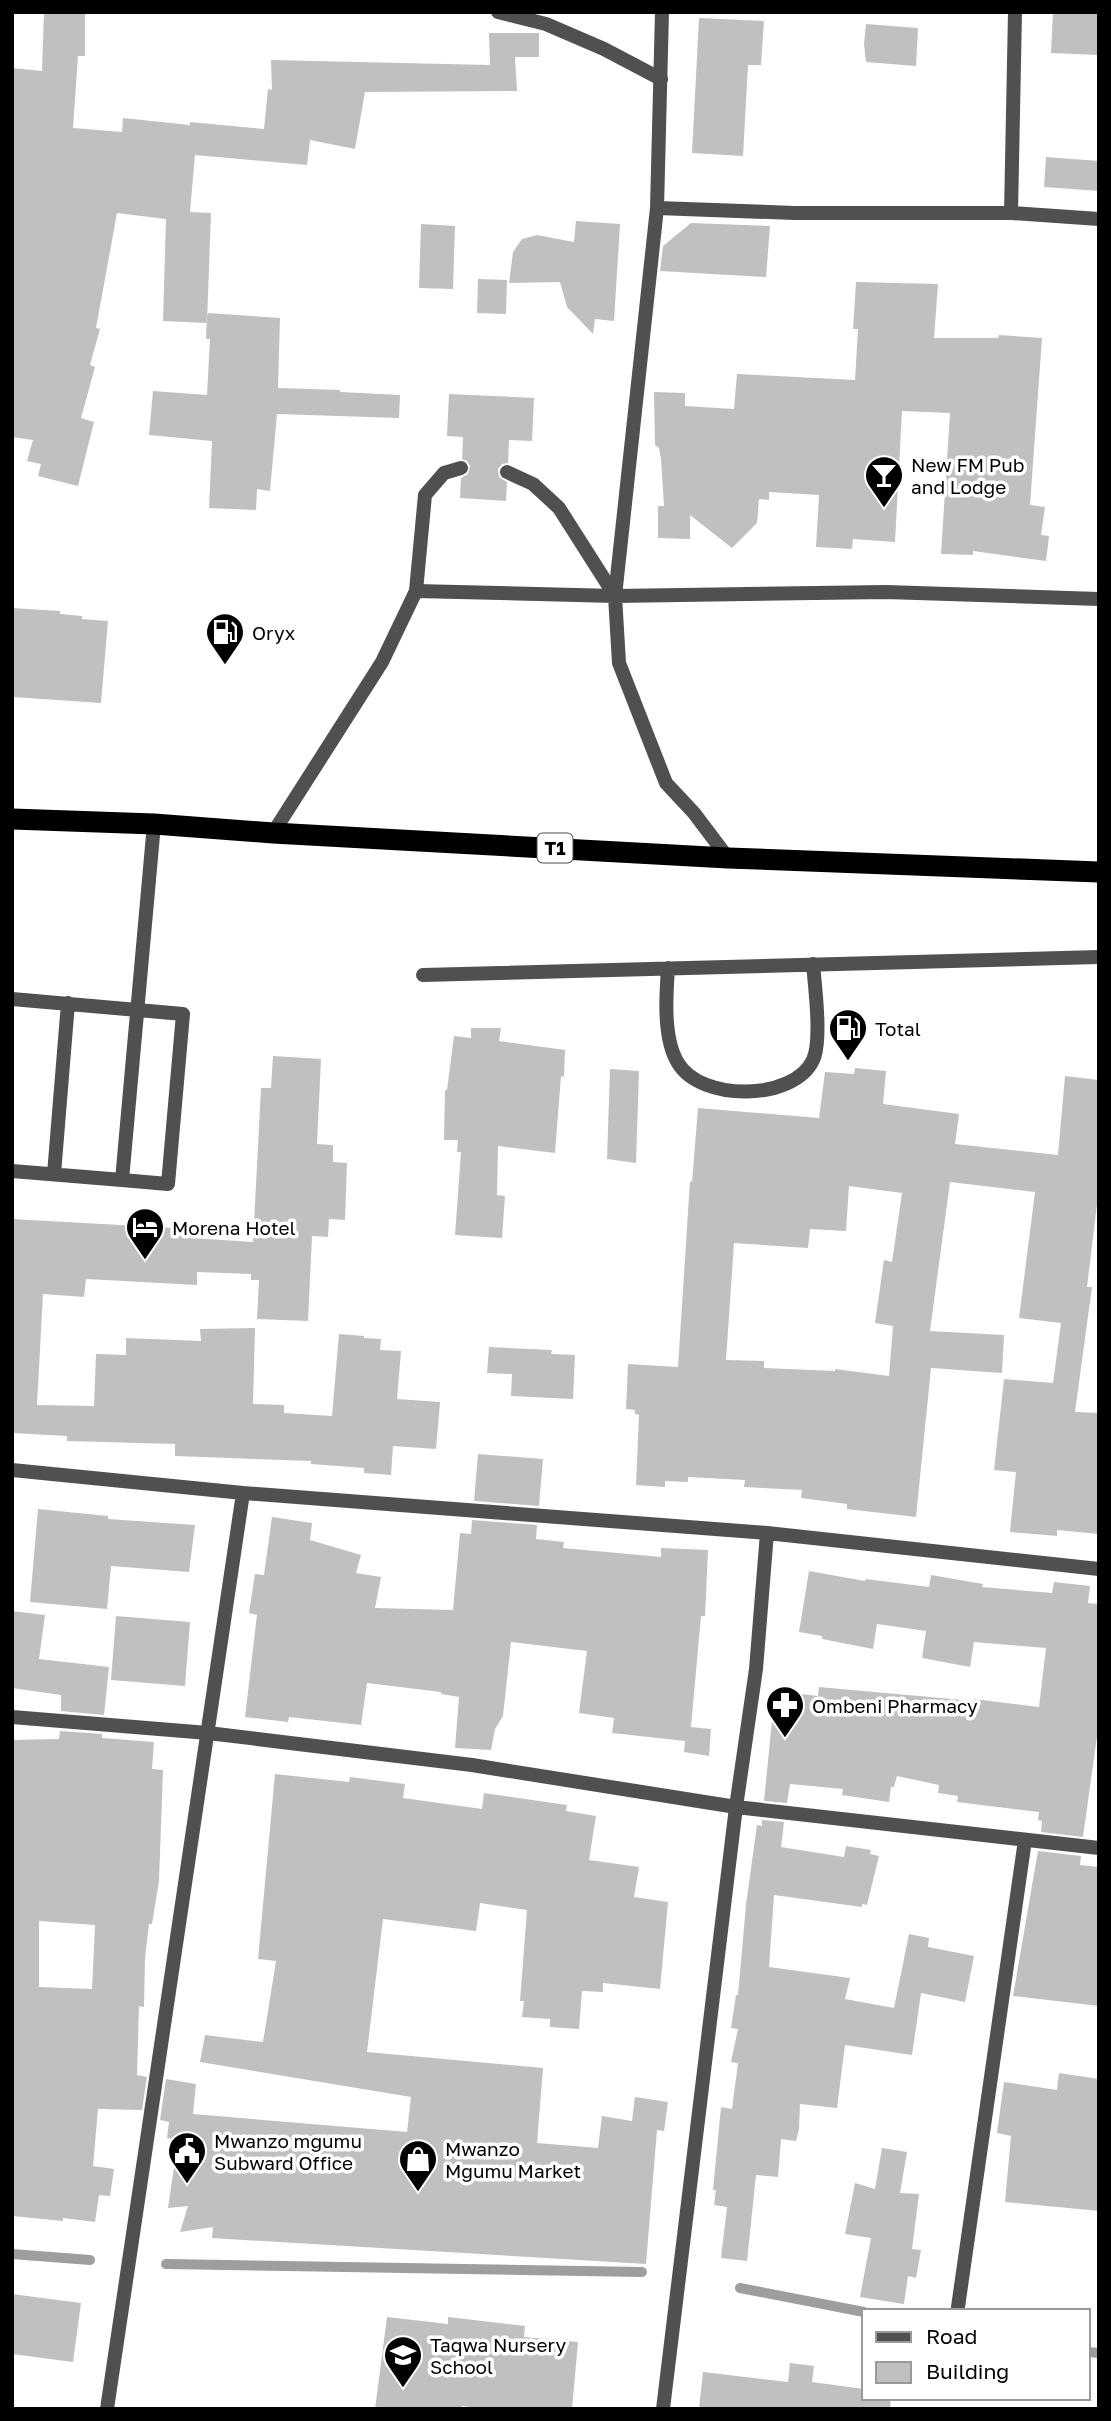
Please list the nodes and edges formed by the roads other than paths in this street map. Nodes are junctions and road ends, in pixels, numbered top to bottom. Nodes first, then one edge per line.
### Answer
1 (498, 12) edge
2 (662, 12) edge
3 (1015, 12) edge
4 (661, 79) junction
5 (657, 208) junction
6 (1011, 213) junction
7 (1099, 219) edge
8 (461, 468) dead end
9 (507, 472) dead end
10 (416, 592) junction
11 (615, 596) junction
12 (1099, 599) edge
13 (12, 818) edge
14 (154, 824) junction
15 (273, 833) junction
16 (728, 858) junction
17 (1099, 872) edge
18 (1099, 957) edge
19 (813, 964) junction
20 (668, 968) junction
21 (422, 975) dead end
22 (12, 999) edge
23 (68, 1003) junction
24 (137, 1010) junction
25 (12, 1171) edge
26 (54, 1174) junction
27 (122, 1180) junction
28 (12, 1470) edge
29 (243, 1493) junction
30 (767, 1533) junction
31 (1099, 1569) edge
32 (12, 1717) edge
33 (208, 1733) junction
34 (736, 1807) junction
35 (1025, 1840) junction
36 (1099, 1848) edge
37 (958, 2307) dead end
38 (107, 2409) edge
39 (663, 2409) edge

1 - 4 street
2 - 4 street
3 - 6 street
4 - 5 street
5 - 6 street
5 - 11 street
6 - 7 street
8 - 10 street
9 - 11 street
10 - 11 street
10 - 15 street
11 - 12 street
11 - 16 street
13 - 14 highway, T1
14 - 15 highway, T1
14 - 24 street
15 - 16 highway, T1
16 - 17 highway, T1
18 - 19 street
19 - 20 street
19 - 20 street
20 - 21 street
22 - 23 street
23 - 24 street
23 - 26 street
24 - 27 street
24 - 27 street
25 - 26 street
26 - 27 street
28 - 29 street
29 - 30 street
29 - 33 street
30 - 31 street
30 - 34 street
32 - 33 street
33 - 34 street
33 - 38 street
34 - 35 street
34 - 39 street
35 - 36 street
35 - 37 street

